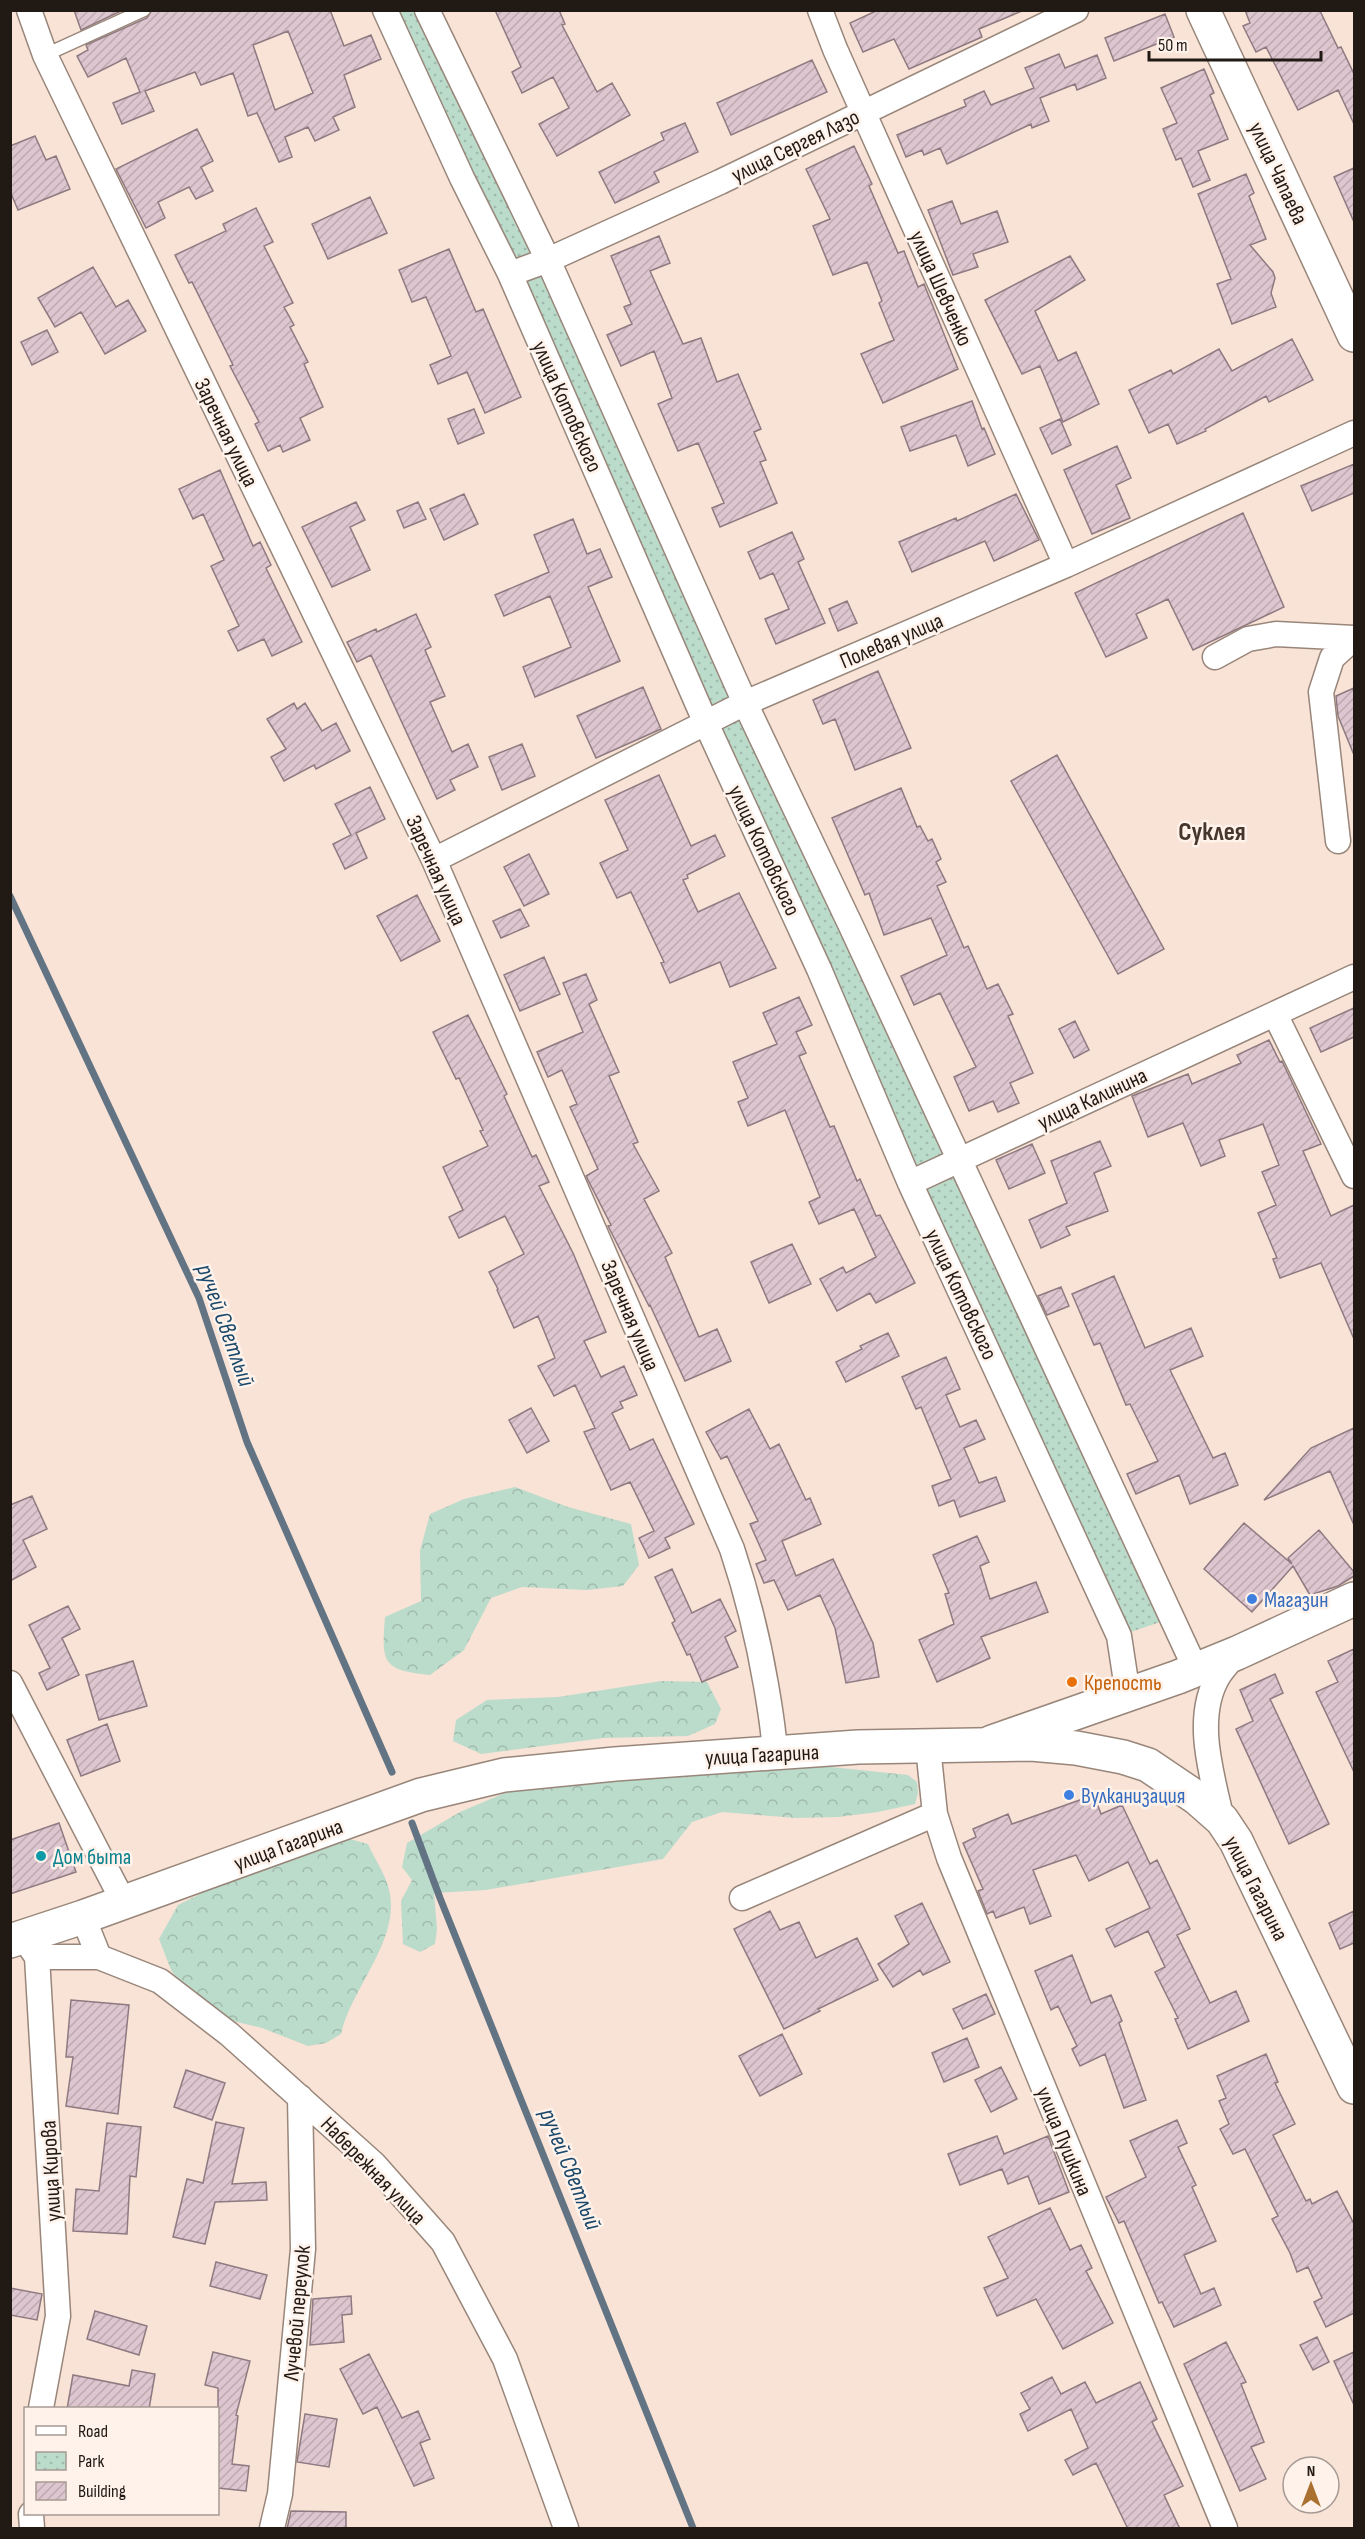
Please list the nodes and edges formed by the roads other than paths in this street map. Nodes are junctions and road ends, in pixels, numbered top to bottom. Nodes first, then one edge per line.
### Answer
1 (29, 10) edge
2 (144, 10) edge
3 (385, 10) edge
4 (427, 10) edge
5 (820, 10) edge
6 (1076, 10) edge
7 (1203, 10) edge
8 (45, 55) junction
9 (863, 112) junction
10 (548, 260) junction
11 (510, 273) junction
12 (1354, 335) edge
13 (1354, 433) edge
14 (1066, 565) junction
15 (1354, 638) edge
16 (1215, 657) dead end
17 (745, 703) junction
18 (705, 721) junction
19 (1338, 841) dead end
20 (434, 860) junction
21 (1354, 977) edge
22 (1275, 1014) junction
23 (959, 1159) junction
24 (1354, 1176) edge
25 (910, 1184) junction
26 (1354, 1599) edge
27 (1237, 1653) junction
28 (1187, 1674) junction
29 (10, 1683) edge
30 (1128, 1695) junction
31 (979, 1746) junction
32 (928, 1748) junction
33 (775, 1755) junction
34 (935, 1814) junction
35 (1222, 1820) junction
36 (742, 1898) dead end
37 (124, 1903) junction
38 (83, 1917) junction
39 (23, 1945) edge
40 (99, 1957) junction
41 (1354, 2087) edge
42 (300, 2097) junction
43 (41, 2407) edge
44 (272, 2529) edge
45 (566, 2529) edge
46 (1225, 2529) edge

1 - 8 street, Заречная улица
2 - 8 lane
3 - 11 street, улица Котовского
4 - 10 street, улица Котовского
5 - 9 street, улица Шевченко
6 - 9 street, улица Сергея Лазо
7 - 12 main road, улица Чапаева
8 - 20 street, Заречная улица
9 - 10 street, улица Сергея Лазо
9 - 14 street, улица Шевченко
10 - 11 street, улица Сергея Лазо
10 - 17 street, улица Котовского
11 - 18 street, улица Котовского
13 - 14 street, Полевая улица
14 - 17 street, Полевая улица
15 - 16 street
15 - 19 street
17 - 18 street, Полевая улица
17 - 23 street, улица Котовского
18 - 20 street, Полевая улица
18 - 25 street, улица Котовского
20 - 33 street, Заречная улица
21 - 22 street, улица Калинина
22 - 23 street, улица Калинина
22 - 24 street
23 - 25 street, улица Калинина
23 - 28 street, улица Котовского
25 - 30 street, улица Котовского
26 - 27 main road
27 - 28 main road
27 - 35 street
28 - 30 main road
29 - 37 street
30 - 31 main road
31 - 32 main road, улица Гагарина
31 - 35 main road, улица Гагарина
32 - 33 main road, улица Гагарина
32 - 34 street, улица Пушкина
33 - 37 main road, улица Гагарина
34 - 36 street
34 - 46 street, улица Пушкина
35 - 41 main road, улица Гагарина
37 - 38 main road, улица Гагарина
38 - 39 main road, улица Гагарина
38 - 40 street
39 - 40 street, Набережная улица
39 - 43 street, улица Кирова
40 - 42 street, Набережная улица
42 - 44 street, Лучевой переулок
42 - 45 street, Набережная улица

